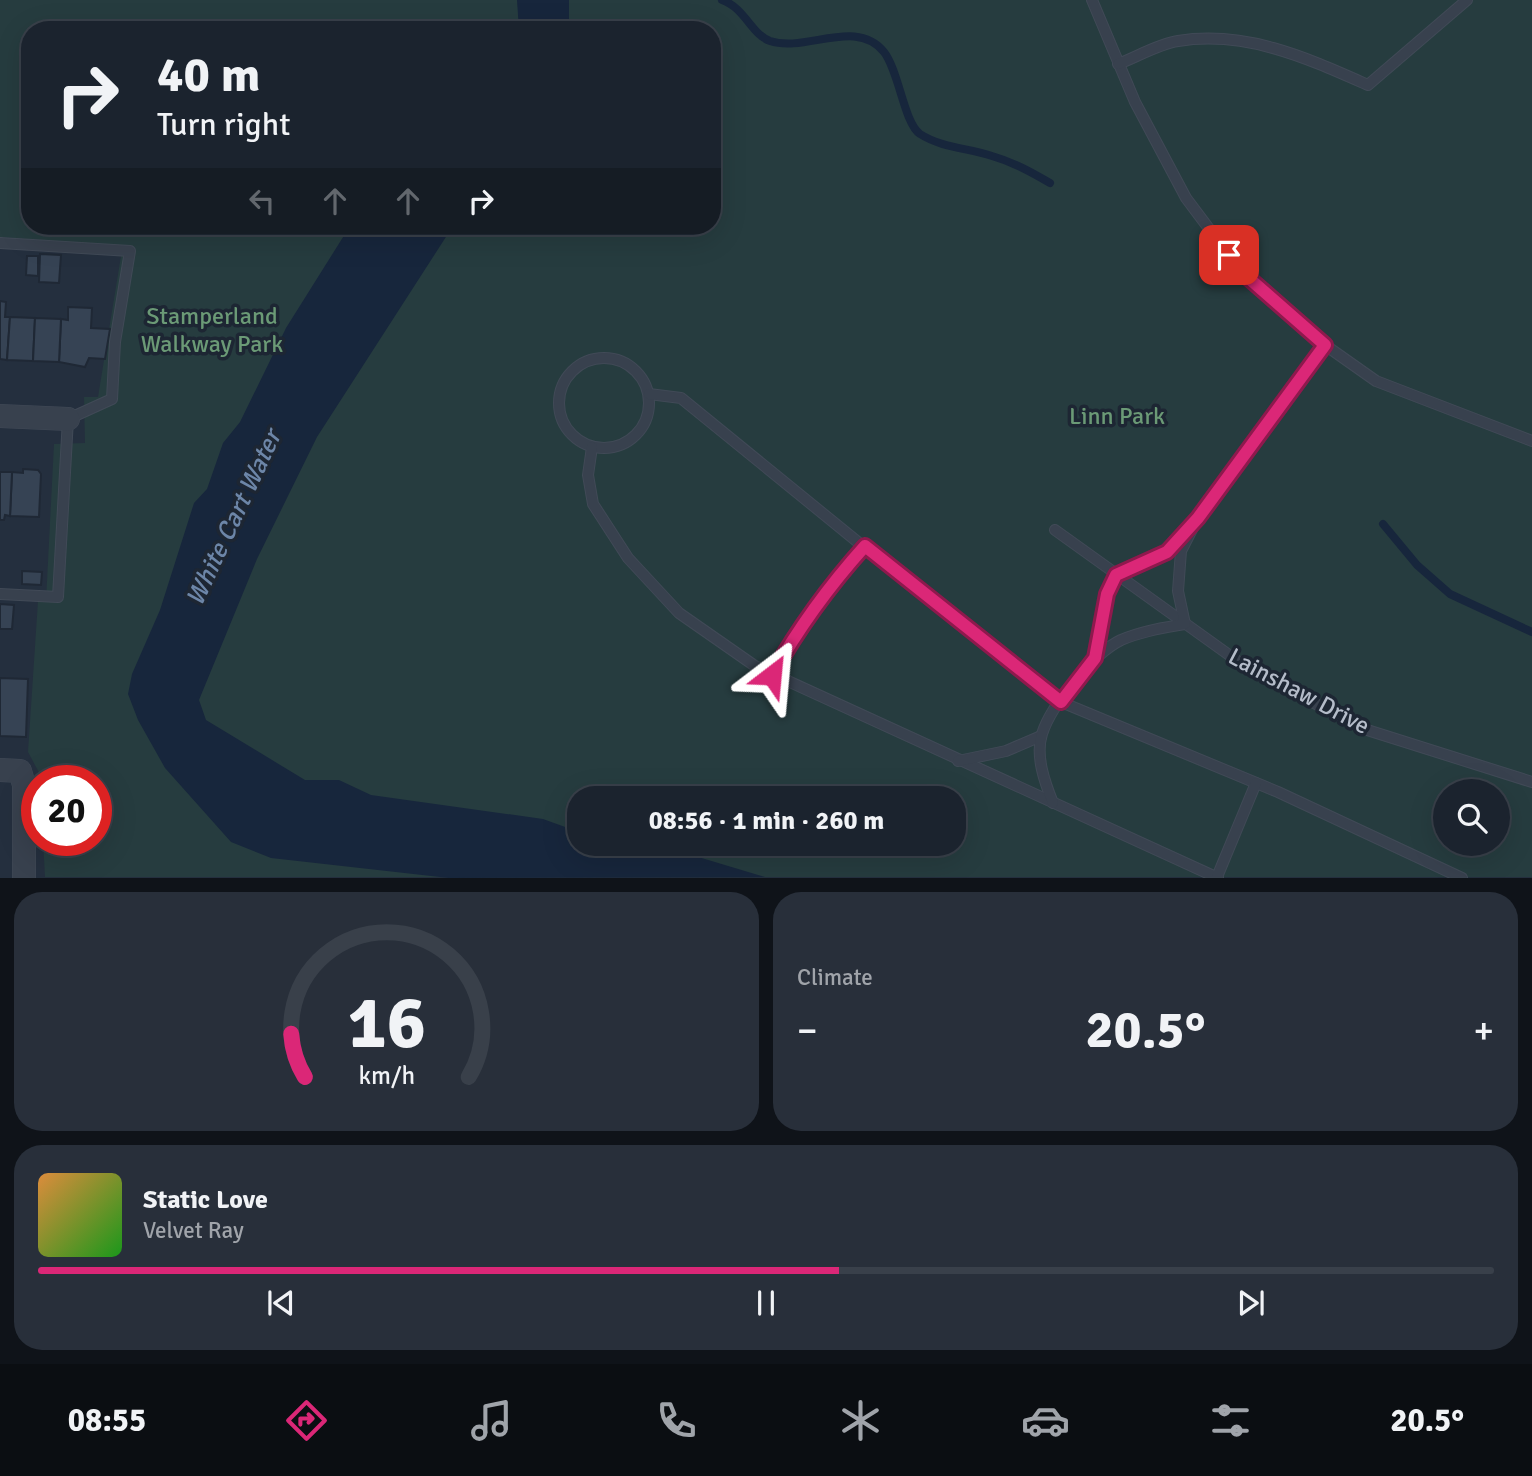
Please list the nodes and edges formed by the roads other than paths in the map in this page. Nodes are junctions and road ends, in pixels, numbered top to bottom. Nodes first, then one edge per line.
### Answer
1 (1092, 0) edge
2 (1467, 0) edge
3 (1118, 64) junction
4 (0, 243) edge
5 (1325, 345) junction
6 (649, 394) junction
7 (0, 416) edge
8 (68, 419) junction
9 (1532, 441) edge
10 (592, 447) junction
11 (1198, 518) junction
12 (1055, 530) dead end
13 (865, 546) junction
14 (1116, 575) junction
15 (0, 594) edge
16 (1185, 624) junction
17 (1095, 658) junction
18 (772, 675) junction
19 (1061, 702) junction
20 (1041, 736) junction
21 (958, 761) junction
22 (10, 771) edge
23 (1532, 782) edge
24 (1256, 783) junction
25 (1053, 803) junction
26 (1448, 875) edge
27 (24, 877) edge
28 (1217, 877) edge
29 (1462, 877) edge

1 - 3 lane
2 - 3 lane
3 - 5 lane
4 - 8 lane
5 - 9 lane
5 - 11 lane
6 - 10 lane
6 - 10 lane
6 - 13 lane
7 - 8 street
8 - 15 lane
10 - 18 lane
11 - 14 lane
11 - 16 lane
12 - 14 lane, Lainshaw Drive
13 - 18 lane
13 - 19 lane
14 - 16 lane, Lainshaw Drive
14 - 17 lane
16 - 17 lane
16 - 23 lane, Lainshaw Drive
17 - 19 lane
18 - 21 lane
19 - 20 lane
19 - 24 lane
20 - 21 lane
20 - 25 lane
21 - 25 lane
22 - 27 street
24 - 26 lane
24 - 28 lane
25 - 28 lane
26 - 29 lane

